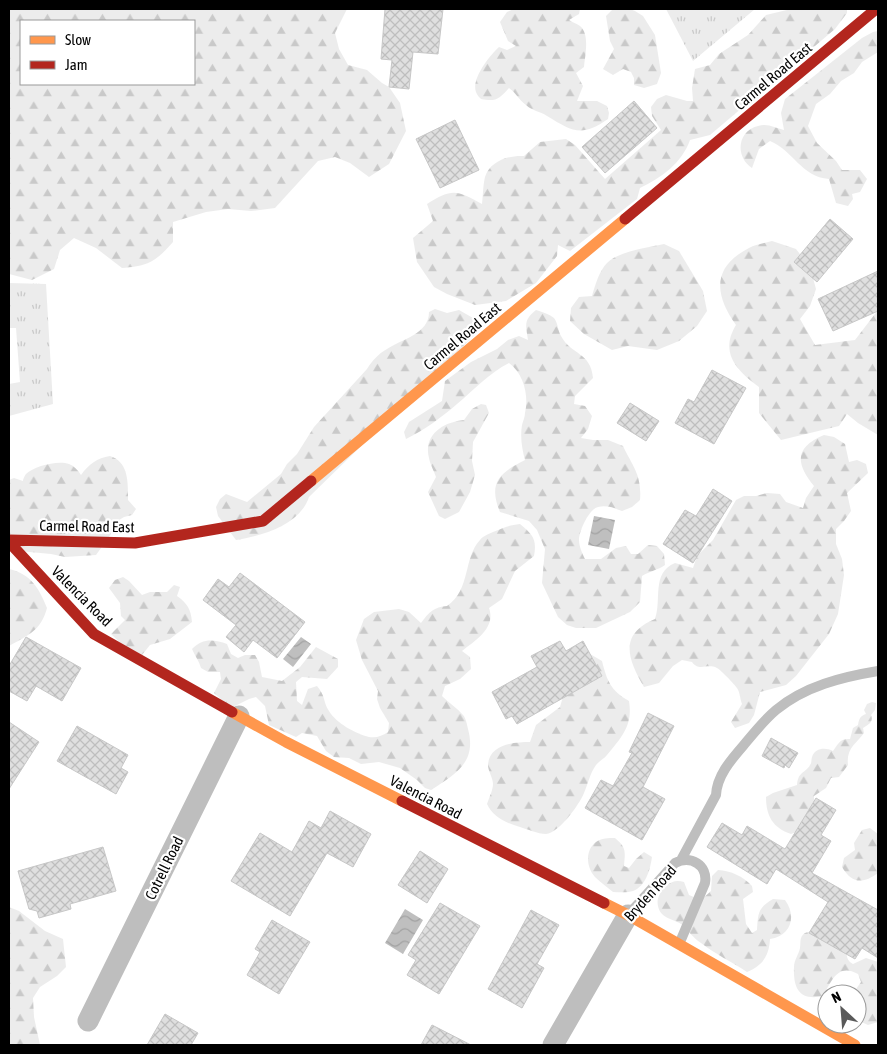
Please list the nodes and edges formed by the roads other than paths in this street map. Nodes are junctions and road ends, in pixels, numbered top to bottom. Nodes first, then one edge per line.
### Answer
1 (876, 9) edge
2 (9, 541) edge
3 (878, 671) edge
4 (238, 716) junction
5 (681, 860) junction
6 (628, 915) junction
7 (679, 945) junction
8 (88, 1021) dead end
9 (552, 1045) edge
10 (855, 1045) edge

1 - 2 street, Carmel Road East
2 - 4 street, Valencia Road
3 - 5 lane
4 - 6 street, Valencia Road
4 - 8 street, Cotrell Road
5 - 6 lane, Bryden Road
5 - 7 lane, Bryden Road
6 - 7 street, Valencia Road
6 - 9 street, Bryden Road
7 - 10 street, Valencia Road

